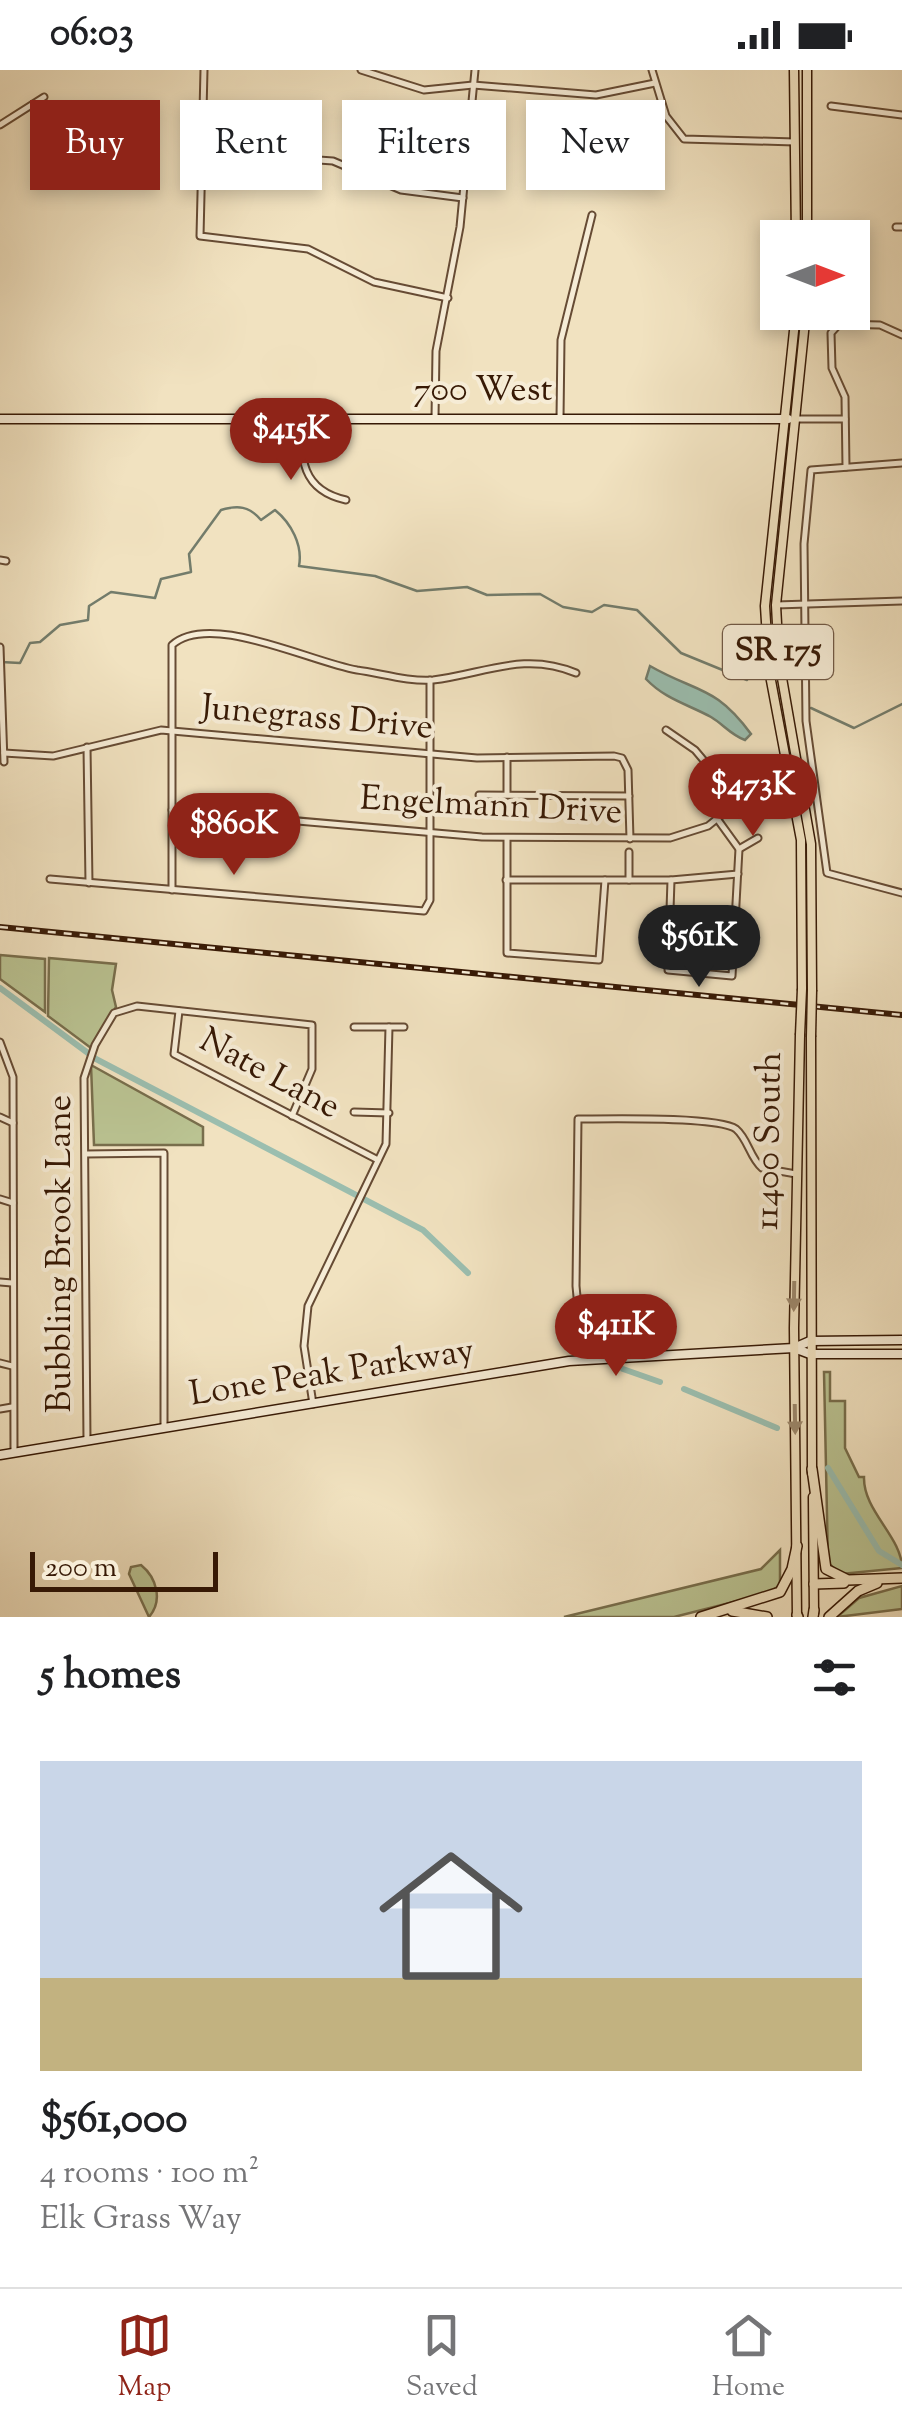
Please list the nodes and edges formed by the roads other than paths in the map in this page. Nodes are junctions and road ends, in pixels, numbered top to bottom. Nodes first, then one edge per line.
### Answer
1 (204, 70) edge
2 (361, 70) edge
3 (474, 70) edge
4 (652, 70) edge
5 (794, 70) edge
6 (807, 70) edge
7 (654, 83) junction
8 (473, 85) junction
9 (44, 96) dead end
10 (204, 100) edge
11 (831, 106) dead end
12 (902, 115) edge
13 (0, 125) edge
14 (795, 142) junction
15 (322, 160) edge
16 (202, 190) edge
17 (463, 198) junction
18 (592, 215) dead end
19 (796, 220) edge
20 (807, 220) edge
21 (448, 298) junction
22 (794, 330) edge
23 (804, 330) edge
24 (902, 335) edge
25 (435, 418) junction
26 (560, 418) junction
27 (846, 418) junction
28 (0, 419) edge
29 (302, 419) junction
30 (786, 419) junction
31 (797, 419) junction
32 (902, 463) edge
33 (846, 466) junction
34 (346, 500) dead end
35 (902, 601) edge
36 (804, 604) junction
37 (776, 605) junction
38 (0, 647) edge
39 (576, 673) dead end
40 (430, 680) junction
41 (666, 730) dead end
42 (172, 731) junction
43 (88, 747) junction
44 (4, 754) junction
45 (430, 754) junction
46 (507, 758) junction
47 (4, 762) dead end
48 (792, 785) junction
49 (479, 795) dead end
50 (508, 795) junction
51 (628, 796) junction
52 (737, 800) junction
53 (172, 810) junction
54 (718, 820) junction
55 (430, 832) junction
56 (507, 838) junction
57 (758, 838) dead end
58 (630, 839) junction
59 (811, 844) junction
60 (739, 849) junction
61 (629, 852) dead end
62 (739, 874) junction
63 (50, 879) dead end
64 (506, 880) junction
65 (605, 880) junction
66 (629, 880) junction
67 (671, 880) junction
68 (89, 883) junction
69 (172, 890) junction
70 (902, 893) edge
71 (807, 990) junction
72 (179, 1011) junction
73 (354, 1027) dead end
74 (388, 1027) junction
75 (404, 1027) dead end
76 (806, 1036) junction
77 (0, 1042) edge
78 (354, 1112) dead end
79 (389, 1112) junction
80 (292, 1116) junction
81 (0, 1117) edge
82 (13, 1123) junction
83 (86, 1154) junction
84 (378, 1160) junction
85 (796, 1174) junction
86 (0, 1199) edge
87 (13, 1203) junction
88 (0, 1282) edge
89 (12, 1283) junction
90 (902, 1340) edge
91 (810, 1341) junction
92 (794, 1348) junction
93 (810, 1354) junction
94 (902, 1354) edge
95 (582, 1360) junction
96 (0, 1362) edge
97 (12, 1366) junction
98 (313, 1404) junction
99 (12, 1407) junction
100 (0, 1409) edge
101 (164, 1429) junction
102 (87, 1441) junction
103 (14, 1453) junction
104 (0, 1455) edge
105 (812, 1469) junction
106 (797, 1546) junction
107 (902, 1578) edge
108 (862, 1580) junction
109 (884, 1580) junction
110 (814, 1584) junction
111 (724, 1611) junction
112 (814, 1615) edge
113 (797, 1616) edge
114 (701, 1617) edge
115 (767, 1617) edge
116 (830, 1617) edge

1 - 10 street
2 - 8 street
3 - 8 street
4 - 7 street
5 - 14 main road
6 - 20 main road
7 - 8 street
7 - 14 street
8 - 17 street
9 - 13 street
11 - 12 street
14 - 19 main road
15 - 17 street
16 - 21 street
17 - 21 street
18 - 26 street
21 - 25 street
22 - 30 main road, 11400 South / SR 175
23 - 31 main road, 11400 South / SR 175
24 - 27 street
25 - 26 main road, 700 West
25 - 29 main road, 700 West
26 - 30 main road, 700 West
27 - 31 street, 700 West
27 - 33 street
28 - 29 main road, 700 West
29 - 34 street
30 - 31 main road, 700 West
30 - 48 main road, 11400 South / SR 175
31 - 37 main road, 11400 South / SR 175
32 - 33 street
33 - 36 street
35 - 36 street
36 - 37 street
36 - 70 street
37 - 59 main road, 11400 South / SR 175
38 - 44 street
39 - 40 street
40 - 42 street
40 - 45 street
41 - 52 street
42 - 43 street, Junegrass Drive
42 - 45 street, Junegrass Drive
42 - 53 street
43 - 44 street, Junegrass Drive
43 - 68 street
44 - 47 street
45 - 46 street, Junegrass Drive
45 - 55 street
46 - 50 street
46 - 51 street, Junegrass Drive
48 - 52 street, Engelmann Drive
48 - 59 main road
48 - 71 main road, 11400 South / SR 175
49 - 50 street
50 - 51 street
51 - 58 street
52 - 54 street, Engelmann Drive
53 - 55 street, Engelmann Drive
53 - 69 street
54 - 58 street, Engelmann Drive
54 - 60 street
55 - 56 street, Engelmann Drive
55 - 69 street
56 - 58 street, Engelmann Drive
56 - 64 street
57 - 60 street
59 - 71 main road, 11400 South / SR 175
60 - 62 street
61 - 66 street
62 - 67 street
62 - 67 street
63 - 68 street
64 - 65 street
64 - 65 street
65 - 66 street
66 - 67 street
68 - 69 street
71 - 76 main road, 11400 South / SR 175, bridge
72 - 80 street, Nate Lane
72 - 80 street
72 - 83 street, Bubbling Brook Lane
73 - 74 street
74 - 75 street
74 - 79 street
76 - 85 main road, 11400 South / SR 175
76 - 91 main road, 11400 South / SR 175
77 - 82 street
78 - 79 street
79 - 84 street
80 - 84 street, Nate Lane
81 - 82 street
82 - 87 street
83 - 101 street
83 - 102 street, Bubbling Brook Lane
84 - 98 street
85 -> 92 main road, 11400 South / SR 175
85 - 95 street
86 - 87 street
87 - 89 street
88 - 89 street
89 - 97 street
90 - 91 main road
91 - 92 main road
91 - 93 main road, 11400 South / SR 175
92 - 93 main road
92 - 95 main road, Lone Peak Parkway
92 -> 106 main road, 11400 South / SR 175
93 - 94 main road
93 - 105 main road, 11400 South / SR 175
95 - 98 main road, Lone Peak Parkway
96 - 97 street
97 - 99 street
98 - 101 main road, Lone Peak Parkway
99 - 100 street
99 - 103 street
101 - 102 main road, Lone Peak Parkway
102 - 103 main road, Lone Peak Parkway
103 - 104 main road, Lone Peak Parkway
105 - 108 highway
105 - 110 main road, 11400 South / SR 175
106 - 111 highway
106 - 113 main road, 11400 South / SR 175
107 - 109 highway
108 - 109 highway
108 - 110 highway
109 - 116 highway
110 - 112 main road, 11400 South / SR 175
111 - 114 highway
111 - 115 highway

